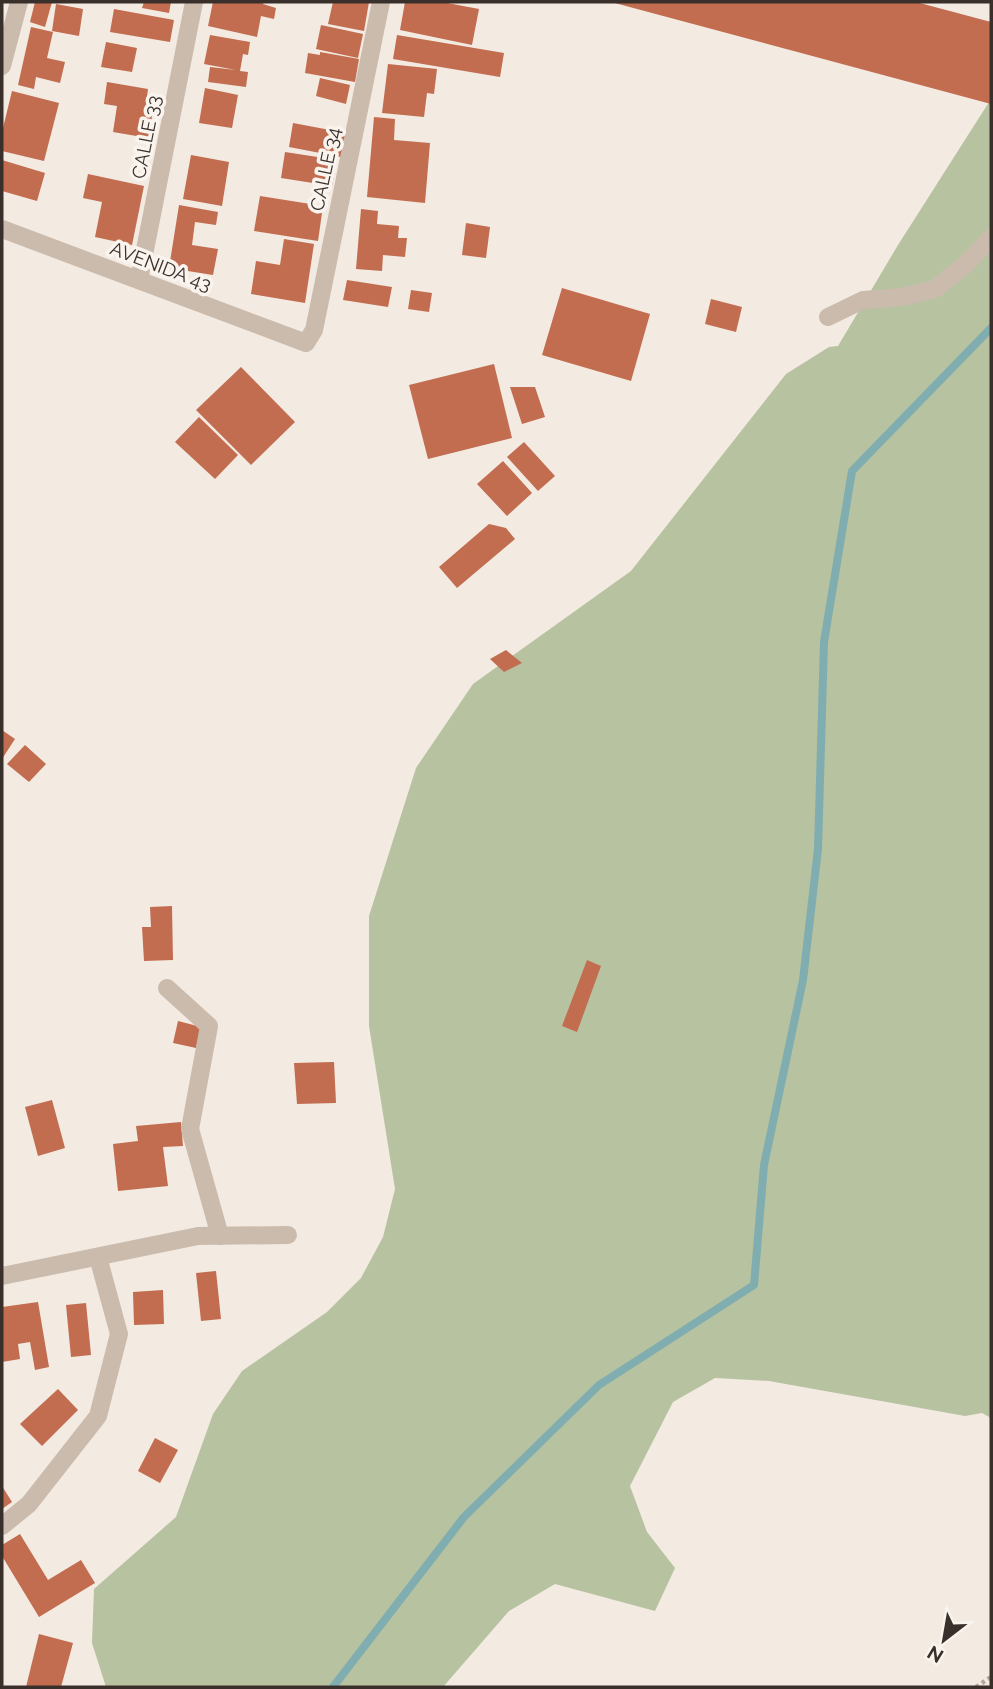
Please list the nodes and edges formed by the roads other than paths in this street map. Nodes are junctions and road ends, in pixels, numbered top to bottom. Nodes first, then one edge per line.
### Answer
1 (19, 2) edge
2 (194, 2) edge
3 (381, 2) edge
4 (2, 66) edge
5 (2, 229) edge
6 (991, 238) edge
7 (139, 280) junction
8 (828, 317) dead end
9 (306, 343) joint
10 (167, 988) dead end
11 (288, 1235) dead end
12 (220, 1236) junction
13 (98, 1256) junction
14 (2, 1276) edge
15 (2, 1526) edge

1 - 4 street
2 - 7 street, CALLE 33
3 - 9 street, CALLE 34
5 - 7 street, AVENIDA 43
6 - 8 street
7 - 9 street, AVENIDA 43
10 - 12 street
11 - 12 street
12 - 13 street
13 - 14 street
13 - 15 street

